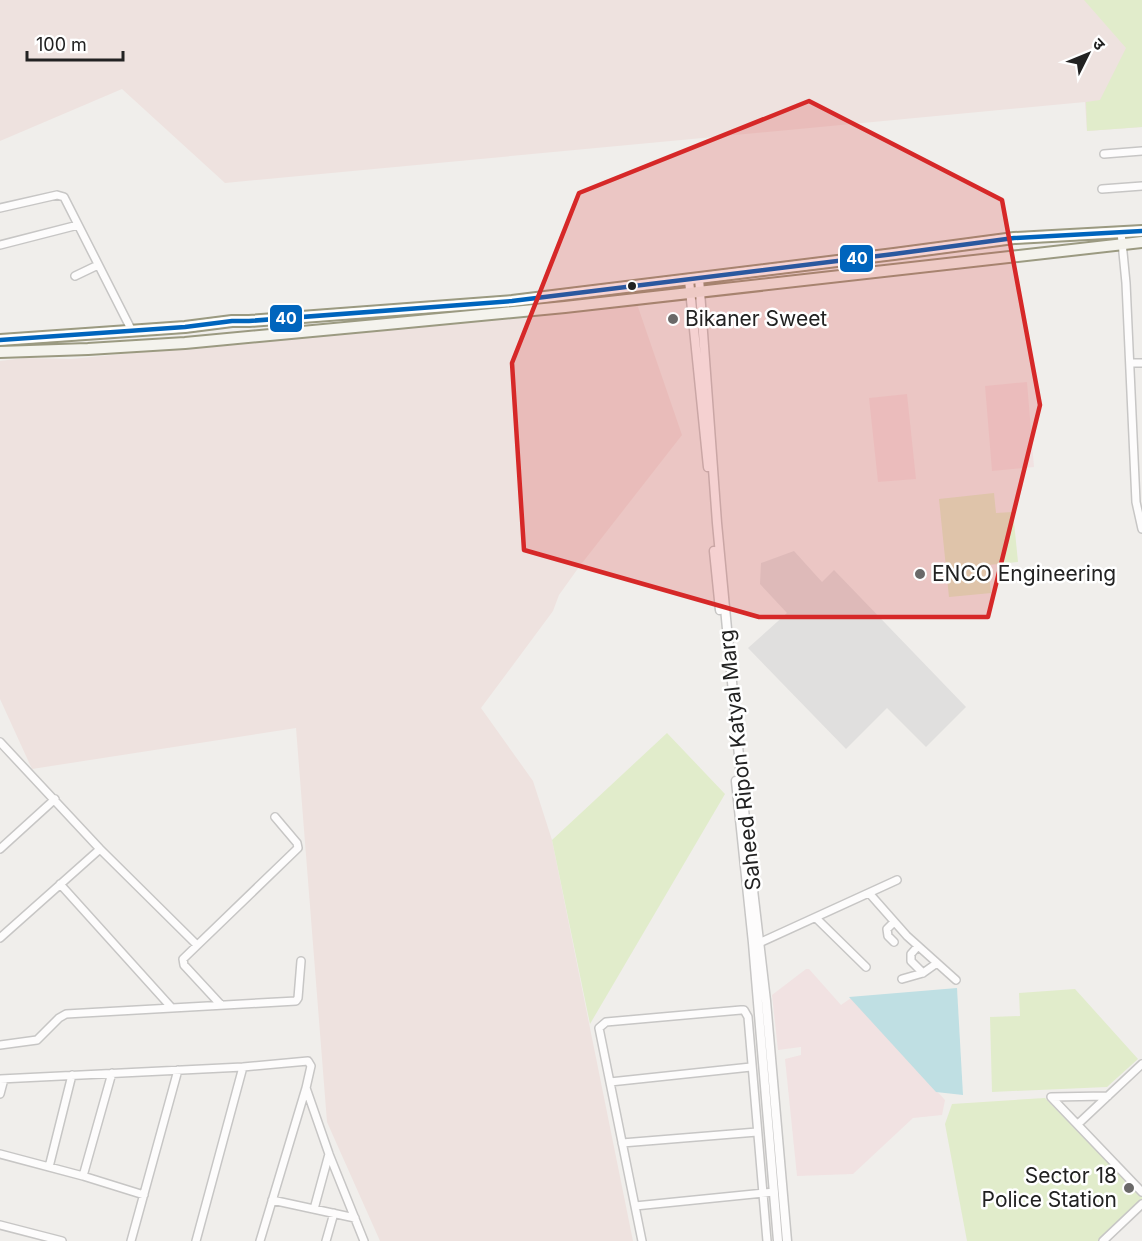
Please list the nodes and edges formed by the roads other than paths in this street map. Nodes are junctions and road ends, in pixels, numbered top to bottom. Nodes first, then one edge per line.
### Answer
1 (1142, 151) edge
2 (1104, 154) dead end
3 (1142, 186) edge
4 (1102, 189) dead end
5 (0, 208) edge
6 (78, 225) junction
7 (1142, 231) edge
8 (1122, 238) junction
9 (1142, 242) edge
10 (0, 245) edge
11 (98, 265) junction
12 (75, 276) dead end
13 (694, 279) junction
14 (695, 292) junction
15 (132, 331) junction
16 (0, 340) edge
17 (3, 353) edge
18 (1130, 363) junction
19 (1142, 363) edge
20 (1142, 529) edge
21 (0, 742) edge
22 (738, 774) junction
23 (55, 799) junction
24 (275, 818) dead end
25 (0, 849) edge
26 (100, 849) junction
27 (897, 880) dead end
28 (60, 884) junction
29 (869, 892) junction
30 (816, 918) junction
31 (894, 922) junction
32 (0, 938) edge
33 (894, 942) dead end
34 (759, 943) junction
35 (197, 945) junction
36 (918, 946) junction
37 (301, 961) dead end
38 (937, 963) junction
39 (866, 967) dead end
40 (923, 973) junction
41 (902, 979) dead end
42 (956, 980) dead end
43 (762, 1004) junction
44 (221, 1005) junction
45 (171, 1007) junction
46 (0, 1045) edge
47 (1142, 1064) edge
48 (243, 1067) junction
49 (751, 1067) junction
50 (178, 1070) junction
51 (112, 1073) junction
52 (72, 1075) junction
53 (2, 1079) edge
54 (610, 1082) junction
55 (306, 1088) junction
56 (0, 1094) edge
57 (1108, 1096) junction
58 (1078, 1124) junction
59 (757, 1132) junction
60 (621, 1143) junction
61 (0, 1154) edge
62 (329, 1154) junction
63 (49, 1167) junction
64 (83, 1176) junction
65 (774, 1191) junction
66 (1142, 1192) edge
67 (763, 1193) junction
68 (144, 1195) junction
69 (272, 1200) junction
70 (1142, 1204) edge
71 (635, 1206) junction
72 (314, 1209) junction
73 (334, 1213) junction
74 (355, 1218) junction
75 (0, 1225) edge
76 (62, 1241) edge
77 (131, 1241) edge
78 (196, 1241) edge
79 (260, 1241) edge
80 (326, 1241) edge
81 (364, 1241) edge
82 (642, 1241) edge
83 (767, 1241) edge
84 (778, 1241) edge
85 (787, 1241) edge
86 (1103, 1241) edge

1 - 2 street
3 - 4 street
5 - 6 street
6 - 10 street
6 - 11 street
7 - 8 main road
8 - 9 main road
8 - 13 main road
8 - 14 main road
8 - 18 street
11 - 12 street
11 - 15 street
13 - 14 street, Saheed Ripon Katyal Marg
13 - 15 main road
14 - 17 main road
14 - 22 street, Saheed Ripon Katyal Marg
15 - 16 main road
18 - 19 street
18 - 20 street
21 - 23 street
22 - 34 street, Saheed Ripon Katyal Marg
22 - 43 street, Saheed Ripon Katyal Marg
23 - 25 street
23 - 26 street
24 - 35 street
26 - 28 street
26 - 35 street
27 - 29 street
28 - 32 street
28 - 45 street
29 - 30 street
29 - 31 street
30 - 34 street
30 - 39 street
31 - 33 street
31 - 36 street
34 - 43 street, Saheed Ripon Katyal Marg
35 - 44 street
36 - 38 street
36 - 40 street
37 - 44 street
38 - 40 street
38 - 42 street
40 - 41 street
43 - 65 street, Saheed Ripon Katyal Marg
43 - 85 street, Saheed Ripon Katyal Marg
44 - 45 street
45 - 46 street
47 - 57 street
48 - 50 street
48 - 55 street
48 - 78 street
49 - 54 street
49 - 54 street
49 - 59 street
50 - 51 street
50 - 68 street
51 - 52 street
51 - 64 street
52 - 53 street
52 - 63 street
53 - 56 street
54 - 60 street
55 - 62 street
55 - 69 street
57 - 58 street
57 - 58 street
58 - 66 street
59 - 60 street
59 - 67 street
60 - 71 street
61 - 63 street
62 - 72 street
62 - 74 street
63 - 64 street
64 - 68 street
65 - 67 street
65 - 84 street, Saheed Ripon Katyal Marg
67 - 71 street
67 - 83 street
68 - 77 street
69 - 72 street
69 - 79 street
70 - 86 street
71 - 82 street
72 - 73 street
73 - 74 street
73 - 80 street
74 - 81 street
75 - 76 street

